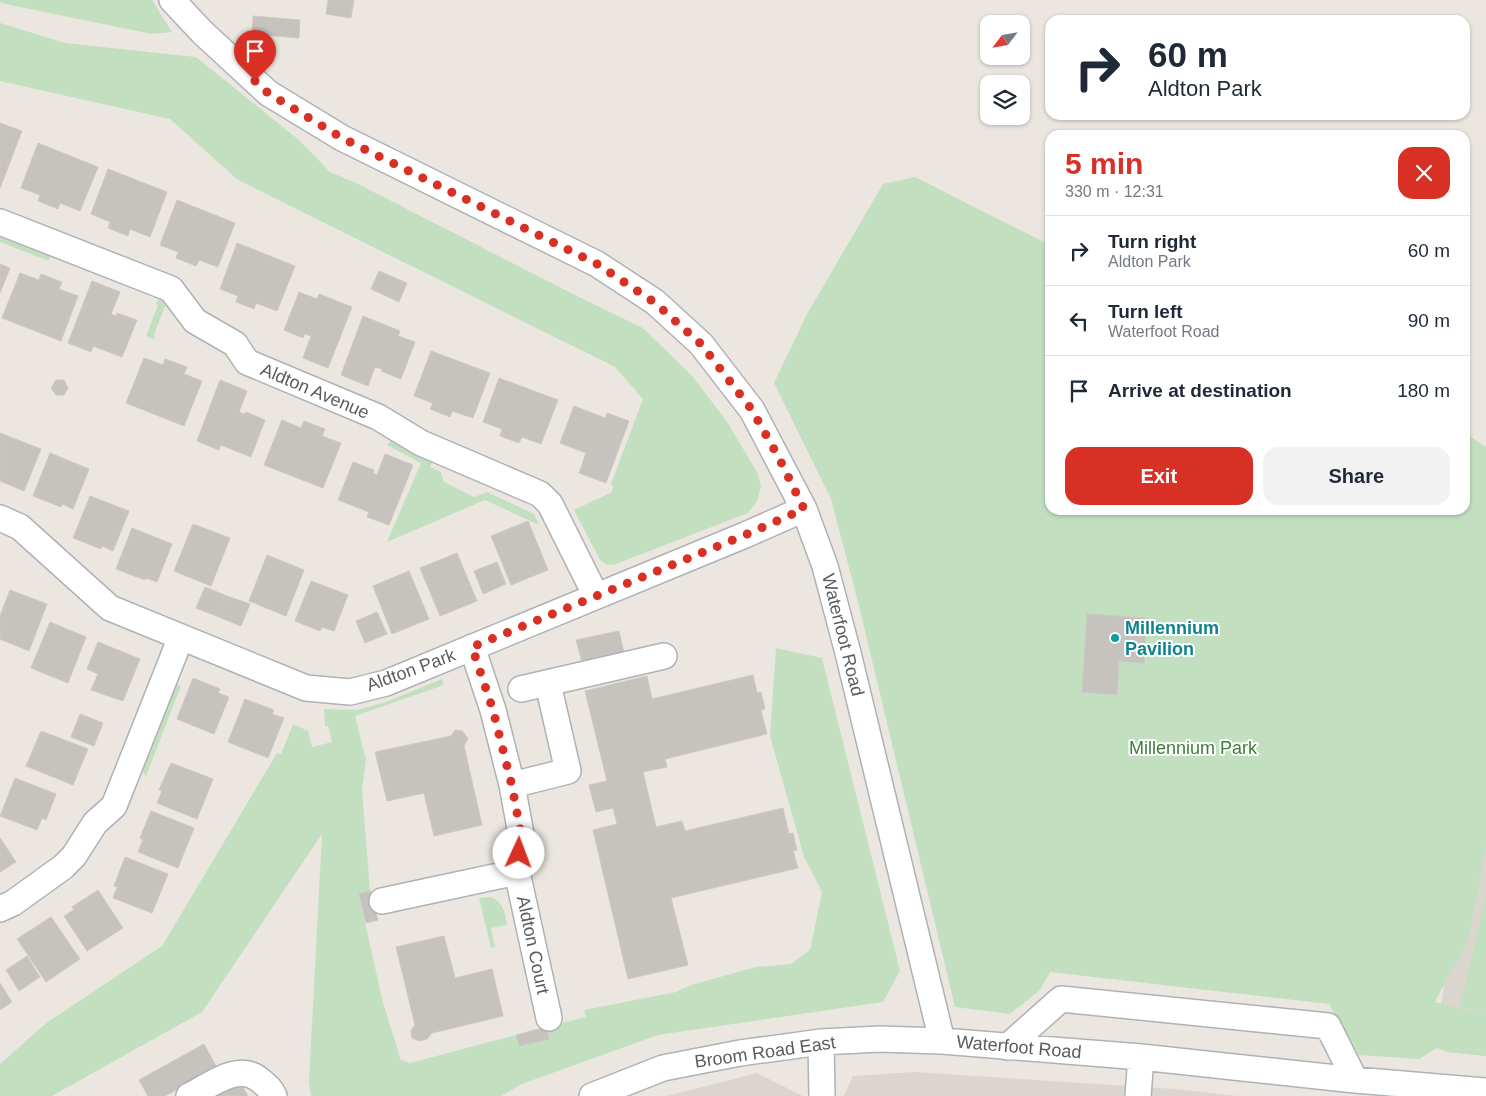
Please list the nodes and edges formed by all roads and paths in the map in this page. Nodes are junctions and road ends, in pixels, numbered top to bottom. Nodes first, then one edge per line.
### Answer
1 (172, 0) edge
2 (0, 222) edge
3 (804, 509) junction
4 (0, 518) edge
5 (596, 596) junction
6 (181, 637) junction
7 (472, 647) junction
8 (664, 656) dead end
9 (548, 684) junction
10 (522, 689) dead end
11 (512, 786) junction
12 (517, 872) junction
13 (382, 901) dead end
14 (0, 909) edge
15 (549, 1018) dead end
16 (942, 1040) junction
17 (821, 1042) junction
18 (1007, 1047) junction
19 (1141, 1057) junction
20 (1356, 1080) junction
21 (1486, 1091) edge
22 (189, 1096) edge
23 (274, 1096) edge
24 (592, 1096) edge
25 (822, 1096) edge
26 (1138, 1096) edge

1 - 3 street, Waterfoot Road
2 - 5 street, Aldton Avenue
3 - 5 street, Aldton Park
3 - 16 street, Waterfoot Road
4 - 6 street, Aldton Park
5 - 7 street, Aldton Park
6 - 7 street, Aldton Park
6 - 14 street
7 - 11 street, Aldton Court
8 - 9 street
9 - 10 street
9 - 11 street
11 - 12 street, Aldton Court
12 - 13 street, Aldton Court
12 - 15 street, Aldton Court
16 - 17 street, Broom Road East
16 - 18 street, Waterfoot Road
17 - 24 street, Broom Road East
17 - 25 street
18 - 19 street, Waterfoot Road
18 - 20 street
19 - 20 street, Waterfoot Road
19 - 26 street
20 - 21 street, Waterfoot Road
22 - 23 street

